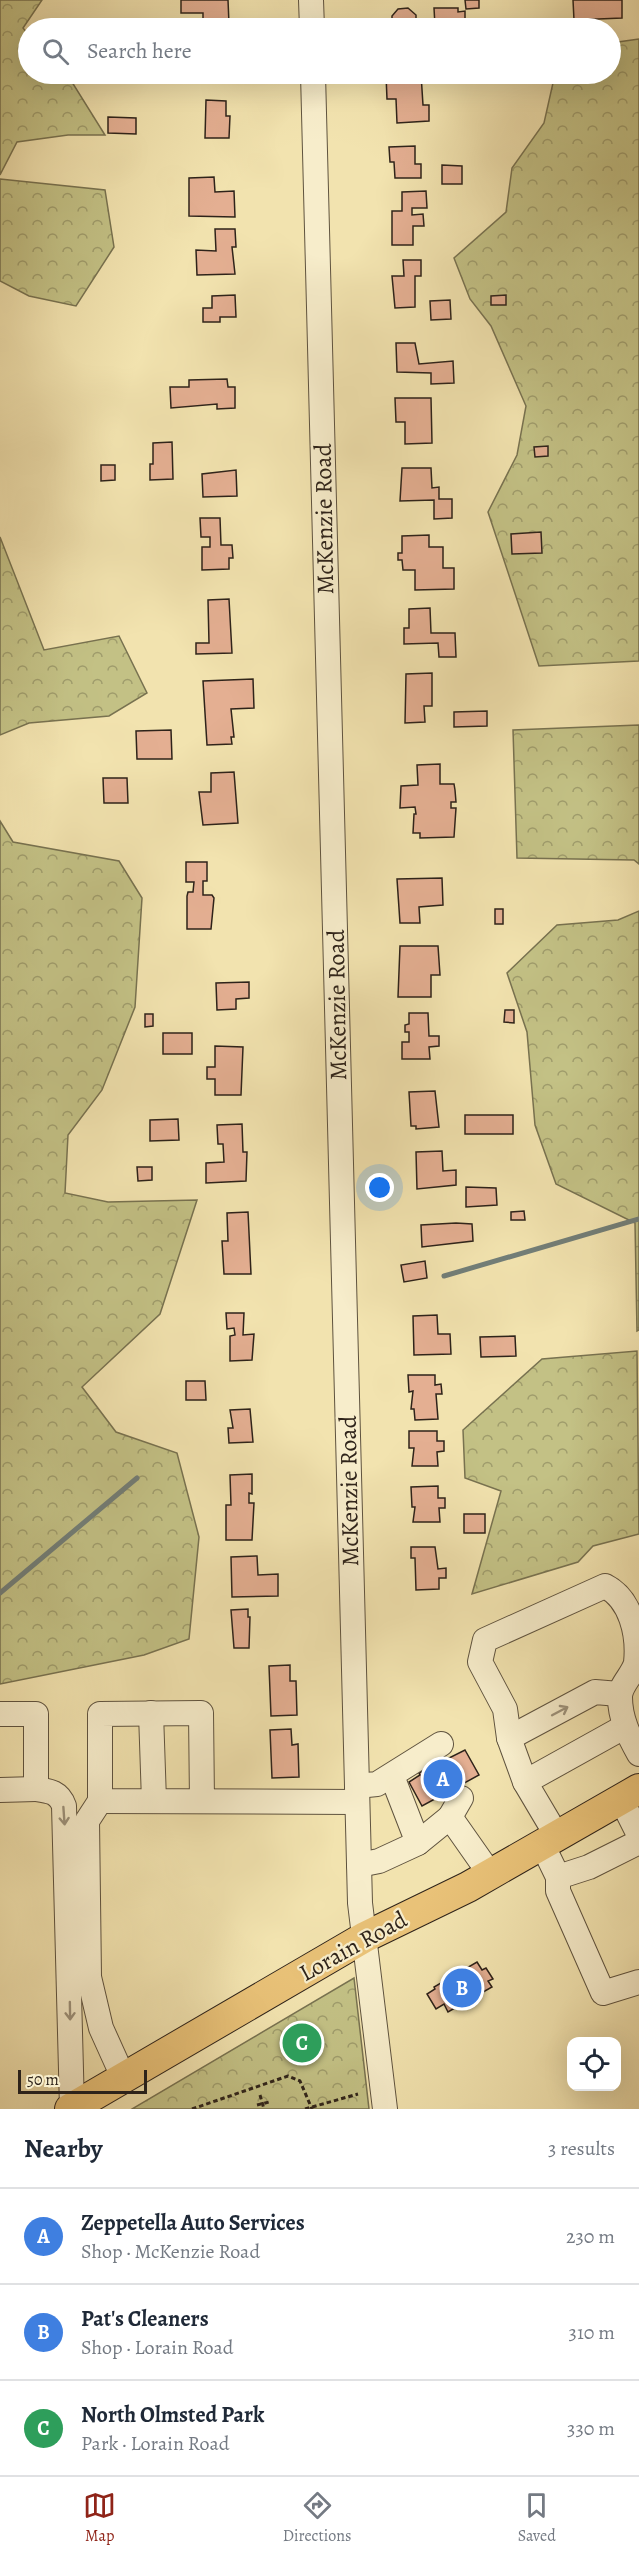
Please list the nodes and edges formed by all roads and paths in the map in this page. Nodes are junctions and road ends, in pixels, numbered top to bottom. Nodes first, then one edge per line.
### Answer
1 (311, 0) edge
2 (312, 18) edge
3 (313, 84) edge
4 (619, 1694) junction
5 (152, 1713) junction
6 (0, 1714) edge
7 (624, 1727) junction
8 (509, 1738) junction
9 (441, 1744) dead end
10 (639, 1754) edge
11 (392, 1776) junction
12 (525, 1782) junction
13 (36, 1789) junction
14 (0, 1790) edge
15 (357, 1794) junction
16 (630, 1794) edge
17 (100, 1801) junction
18 (154, 1801) junction
19 (202, 1801) junction
20 (639, 1835) edge
21 (550, 1840) junction
22 (639, 1842) edge
23 (418, 1843) junction
24 (359, 1865) junction
25 (490, 1874) junction
26 (558, 1877) junction
27 (365, 1937) junction
28 (639, 1982) edge
29 (124, 2079) junction
30 (358, 2094) dead end
31 (260, 2095) dead end
32 (269, 2102) dead end
33 (263, 2104) junction
34 (257, 2105) dead end
35 (71, 2108) edge
36 (312, 2108) edge
37 (192, 2109) edge
38 (264, 2109) edge
39 (305, 2109) edge
40 (385, 2109) edge

1 - 2 street
3 - 15 street, McKenzie Road
4 - 7 street
8 -> 4 street
4 - 8 street
5 - 17 street
5 - 18 street
5 - 19 street
6 - 13 street
7 - 10 street
7 - 12 street
8 - 12 street
9 - 11 street
11 - 15 street
11 - 23 street
12 - 21 street
13 - 14 street
13 -> 35 street
15 - 19 street
15 - 24 street, McKenzie Road
16 - 20 street
16 - 21 main road, Lorain Road
17 - 18 street
17 - 29 street
18 - 19 street
21 - 25 main road, Lorain Road
21 - 26 street
22 - 26 street
23 - 24 street
23 - 25 street
24 - 27 street, McKenzie Road
25 - 27 main road, Lorain Road
26 - 28 street
27 - 29 main road, Lorain Road
27 - 40 street, McKenzie Road
29 - 35 main road, Lorain Road
30 - 36 path
31 - 33 path
32 - 33 path
33 - 34 path
33 - 38 path
36 - 37 path
36 - 39 path

